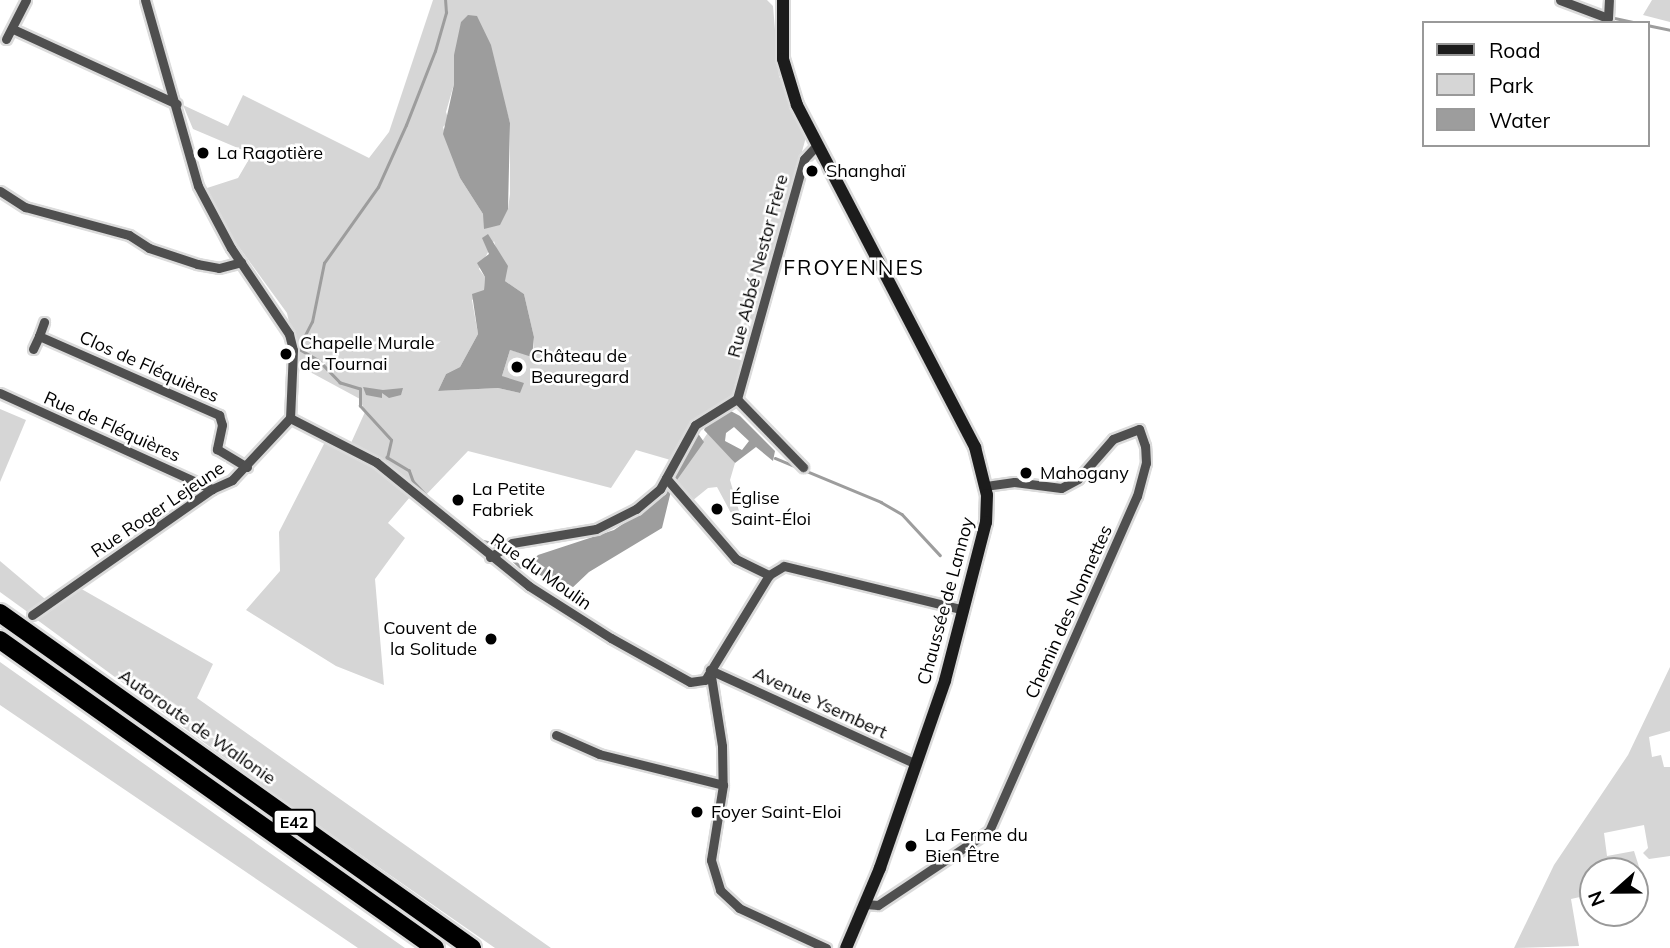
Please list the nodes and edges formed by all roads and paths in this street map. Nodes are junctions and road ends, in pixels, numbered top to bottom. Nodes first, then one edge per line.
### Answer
1 (26, 0) edge
2 (145, 0) edge
3 (783, 0) edge
4 (1560, 0) edge
5 (1609, 0) edge
6 (13, 29) junction
7 (6, 39) dead end
8 (177, 104) junction
9 (817, 145) junction
10 (0, 191) edge
11 (241, 262) junction
12 (44, 323) dead end
13 (39, 336) junction
14 (33, 349) dead end
15 (0, 393) edge
16 (737, 399) junction
17 (290, 418) junction
18 (247, 467) junction
19 (803, 467) dead end
20 (670, 482) junction
21 (986, 486) junction
22 (212, 489) junction
23 (497, 552) junction
24 (769, 575) junction
25 (964, 610) junction
26 (0, 613) edge
27 (32, 615) dead end
28 (0, 640) edge
29 (710, 670) junction
30 (556, 735) dead end
31 (916, 764) junction
32 (723, 785) junction
33 (865, 904) junction
34 (435, 948) edge
35 (472, 948) edge
36 (826, 948) edge
37 (846, 948) edge

1 - 6 street
2 - 8 street
3 - 9 main road, Chaussée de Lannoy
4 - 5 street
6 - 7 street
6 - 8 street
8 - 11 street
9 - 16 street, Rue Abbé Nestor Frère
9 - 21 main road, Chaussée de Lannoy
10 - 11 street
11 - 17 street
12 - 13 street
13 - 14 street
13 - 18 street, Clos de Fléquières
15 - 22 street, Rue de Fléquières
16 - 19 street
16 - 20 street
17 - 18 street, Rue Roger Lejeune
17 - 23 street, Rue du Moulin
18 - 22 street, Rue Roger Lejeune
20 - 23 street
20 - 24 street
21 - 25 main road, Chaussée de Lannoy
21 - 33 street, Chemin des Nonnettes
22 - 27 street, Rue Roger Lejeune
23 - 29 street, Rue du Moulin
24 - 25 street
24 - 29 street
25 - 31 main road, Chaussée de Lannoy
26 - 35 highway, Autoroute de Wallonie / E42
28 - 34 highway, E42
29 - 31 street, Avenue Ysembert
29 - 32 street
30 - 32 street
31 - 33 main road, Chaussée de Lannoy
32 - 36 street
33 - 37 main road, Chaussée de Lannoy

